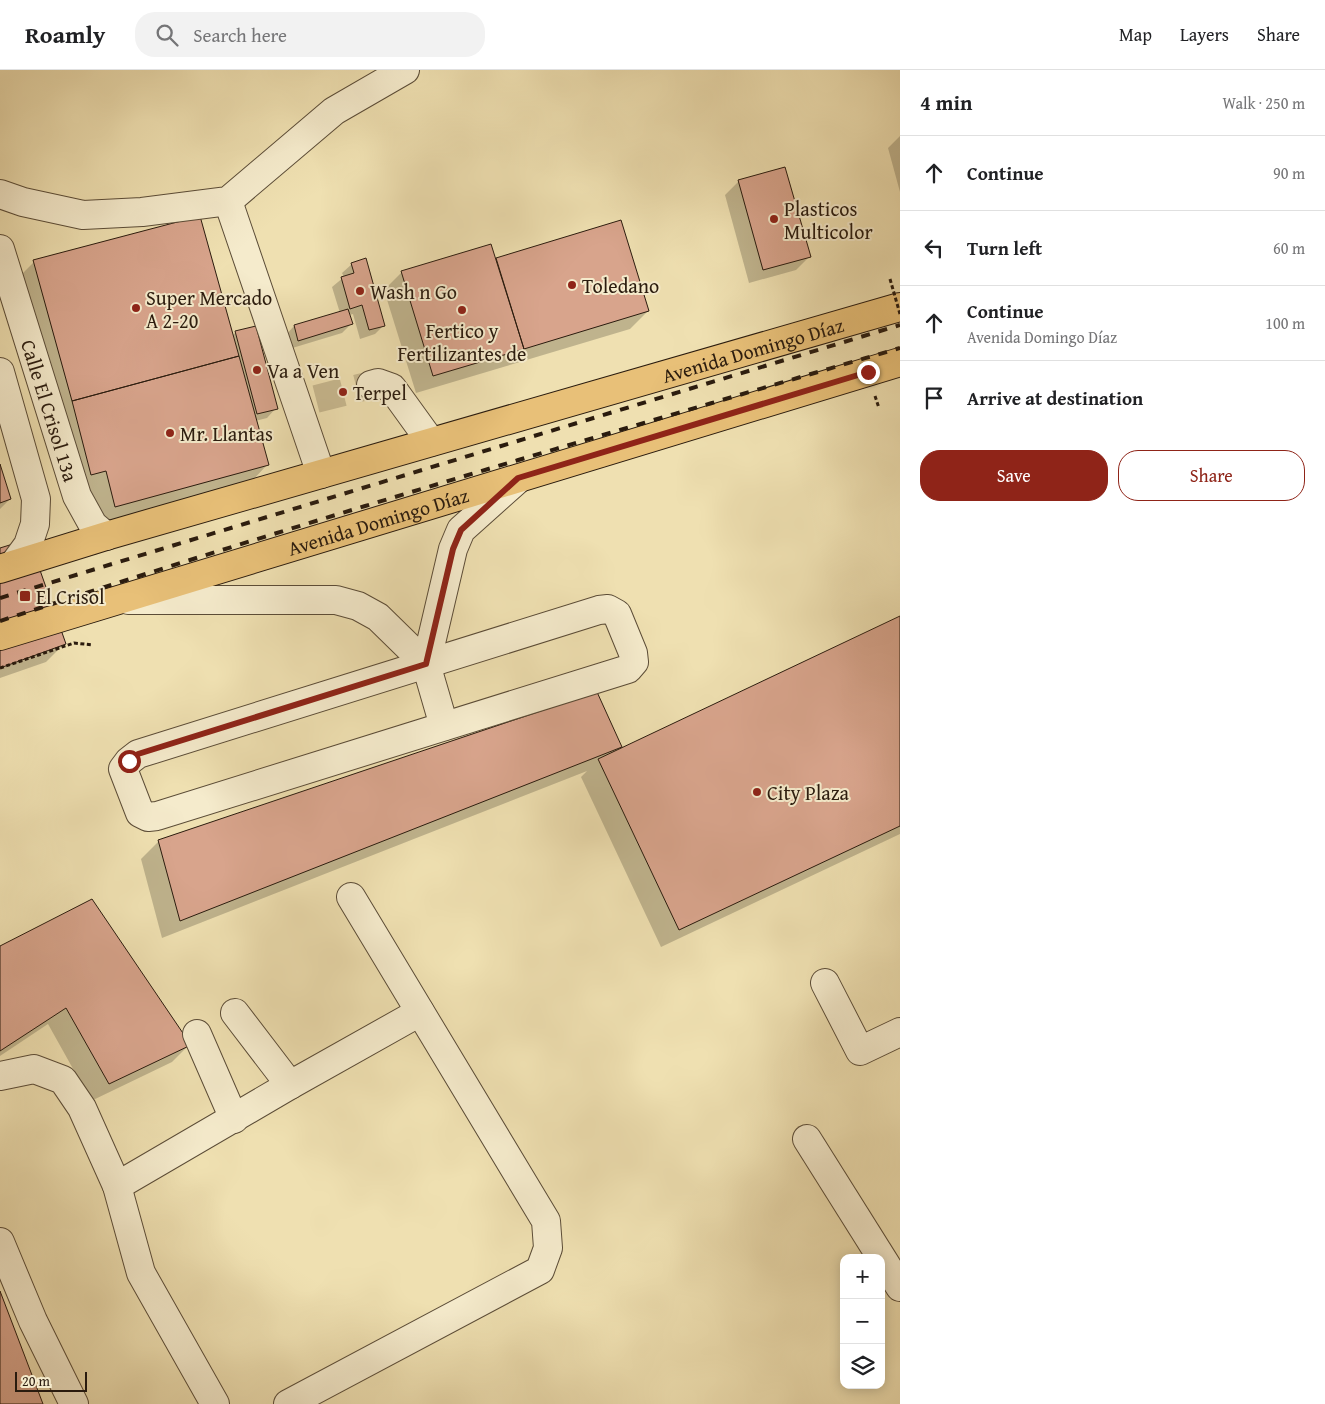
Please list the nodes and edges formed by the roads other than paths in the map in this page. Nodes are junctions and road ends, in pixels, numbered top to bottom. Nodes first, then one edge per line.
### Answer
1 (405, 70) edge
2 (0, 194) edge
3 (228, 201) junction
4 (0, 248) edge
5 (900, 307) edge
6 (900, 362) edge
7 (39, 375) junction
8 (2, 379) edge
9 (371, 385) tunnel mouth
10 (431, 442) junction
11 (321, 474) junction
12 (518, 478) junction
13 (106, 536) junction
14 (7, 567) edge
15 (119, 600) junction
16 (0, 636) edge
17 (426, 664) junction
18 (444, 726) junction
19 (351, 897) dead end
20 (825, 983) dead end
21 (420, 1012) junction
22 (235, 1013) dead end
23 (900, 1032) edge
24 (198, 1034) dead end
25 (0, 1076) edge
26 (290, 1085) junction
27 (234, 1119) junction
28 (807, 1138) dead end
29 (117, 1186) junction
30 (0, 1242) edge
31 (900, 1287) edge
32 (74, 1404) edge
33 (215, 1404) edge
34 (288, 1404) edge

1 - 3 street
2 - 3 street
3 - 11 street
4 - 7 street, Calle El Crisol 13a
5 - 10 main road, Avenida Domingo Díaz
6 - 12 main road, Avenida Domingo Díaz
7 - 8 street
7 - 13 street, Calle El Crisol 13a
8 - 14 street, Calle El Crisol 13a
9 - 10 street
10 - 11 main road, Avenida Domingo Díaz
11 - 13 main road, Avenida Domingo Díaz
12 - 15 main road, Avenida Domingo Díaz
12 - 17 street
13 - 14 main road, Avenida Domingo Díaz
15 - 16 main road, Avenida Domingo Díaz
15 - 17 street
17 - 18 street
17 - 18 street
17 - 18 street
19 - 21 street
20 - 23 street
21 - 26 street
21 - 34 street
22 - 26 street
24 - 27 street
25 - 29 street
26 - 27 street
27 - 29 street
28 - 31 street
29 - 33 street
30 - 32 street

